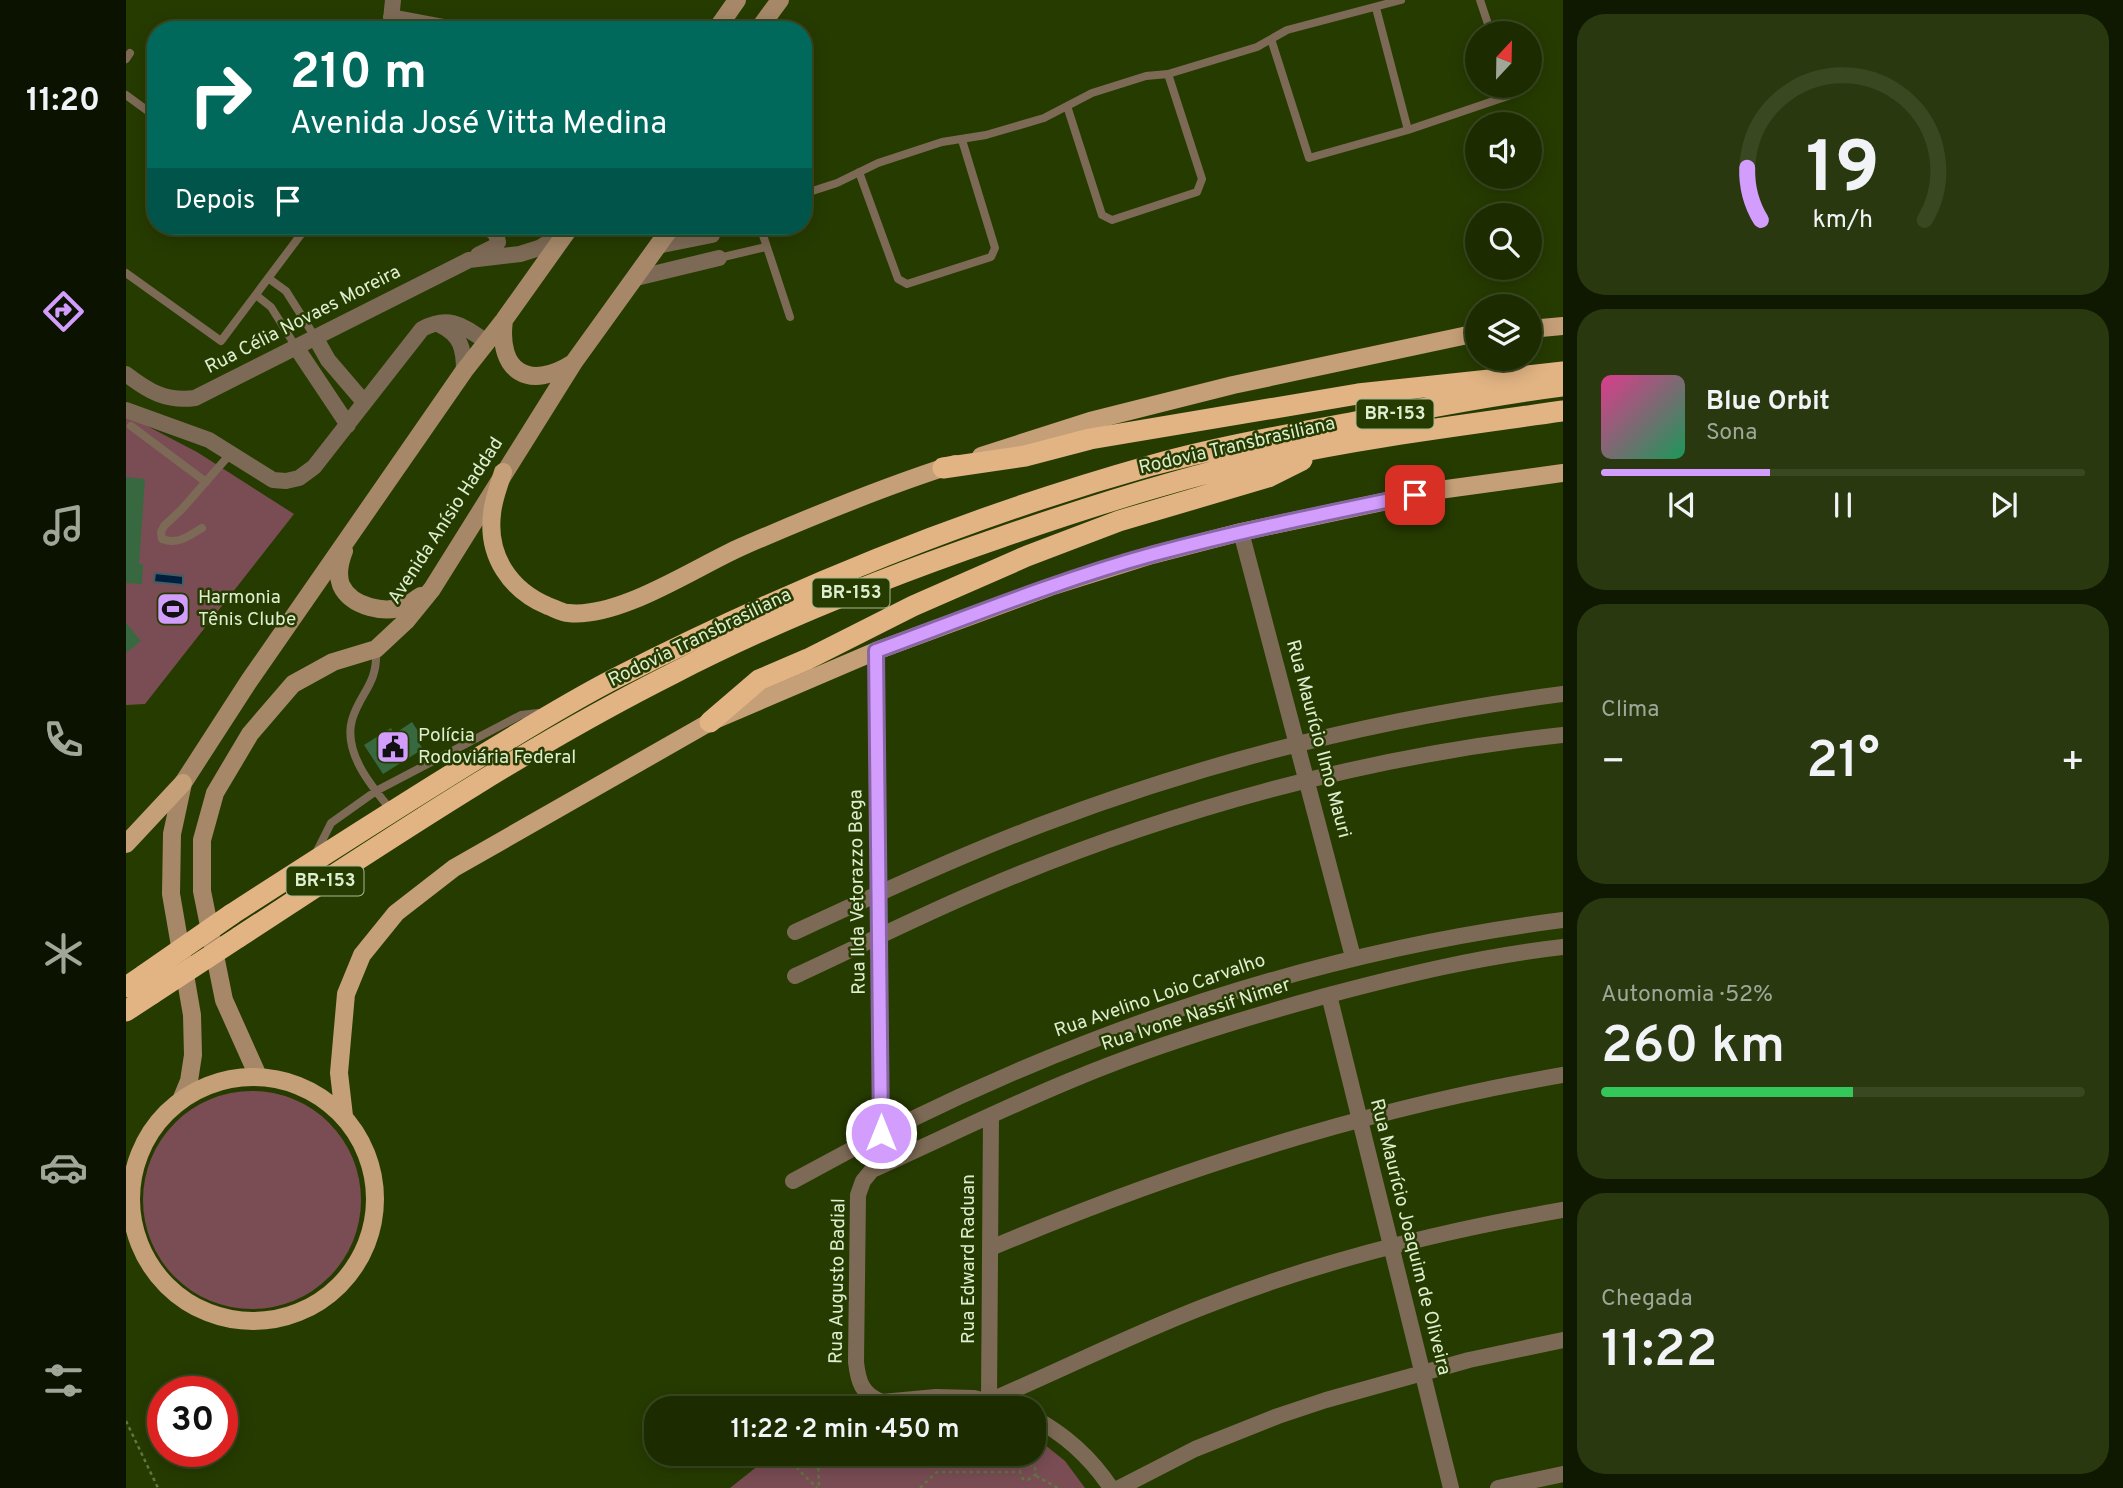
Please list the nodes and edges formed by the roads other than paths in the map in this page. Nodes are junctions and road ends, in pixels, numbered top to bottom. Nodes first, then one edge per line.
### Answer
1 (393, 0) edge
2 (737, 0) edge
3 (780, 0) edge
4 (1401, 0) edge
5 (1480, 0) edge
6 (1376, 8) junction
7 (390, 21) edge
8 (722, 21) edge
9 (765, 21) edge
10 (1487, 21) edge
11 (1271, 39) junction
12 (1168, 74) junction
13 (126, 95) edge
14 (1502, 98) edge
15 (1067, 106) junction
16 (147, 110) edge
17 (1408, 130) junction
18 (962, 140) junction
19 (859, 172) junction
20 (812, 191) edge
21 (300, 235) edge
22 (496, 235) edge
23 (558, 235) edge
24 (564, 235) edge
25 (665, 235) edge
26 (712, 235) edge
27 (763, 235) edge
28 (657, 246) junction
29 (766, 247) junction
30 (719, 258) joint
31 (470, 260) junction
32 (126, 273) edge
33 (268, 278) junction
34 (636, 278) junction
35 (256, 295) junction
36 (790, 317) dead end
37 (504, 320) junction
38 (435, 322) junction
39 (1563, 326) edge
40 (1542, 328) edge
41 (1465, 336) edge
42 (315, 337) junction
43 (487, 342) junction
44 (296, 347) junction
45 (508, 362) junction
46 (574, 362) junction
47 (464, 371) junction
48 (1563, 372) edge
49 (126, 374) edge
50 (1563, 386) edge
51 (152, 393) junction
52 (184, 399) junction
53 (364, 402) junction
54 (1563, 411) edge
55 (132, 420) edge
56 (348, 425) junction
57 (179, 428) junction
58 (1326, 448) junction
59 (231, 453) junction
60 (943, 468) junction
61 (503, 472) junction
62 (1563, 474) edge
63 (206, 482) junction
64 (202, 528) dead end
65 (1241, 532) junction
66 (348, 538) junction
67 (432, 589) junction
68 (376, 649) junction
69 (876, 651) junction
70 (1563, 694) edge
71 (555, 712) junction
72 (710, 722) junction
73 (1563, 735) edge
74 (1297, 744) junction
75 (1307, 781) junction
76 (183, 783) junction
77 (376, 791) junction
78 (392, 811) junction
79 (412, 824) junction
80 (126, 845) edge
81 (312, 862) junction
82 (880, 893) junction
83 (1563, 920) edge
84 (795, 932) dead end
85 (880, 937) junction
86 (1563, 947) edge
87 (1353, 957) junction
88 (795, 976) dead end
89 (148, 984) junction
90 (126, 987) edge
91 (1329, 995) junction
92 (126, 1012) edge
93 (1563, 1075) edge
94 (258, 1076) junction
95 (182, 1098) junction
96 (344, 1116) junction
97 (991, 1116) junction
98 (1360, 1120) junction
99 (881, 1133) junction
100 (793, 1181) dead end
101 (863, 1181) joint
102 (1563, 1210) edge
103 (132, 1240) edge
104 (1391, 1247) junction
105 (990, 1248) junction
106 (1563, 1340) edge
107 (1423, 1374) junction
108 (870, 1396) edge
109 (989, 1396) edge
110 (1000, 1396) edge
111 (1046, 1426) edge
112 (1563, 1474) edge
113 (1111, 1488) edge
114 (1119, 1488) edge
115 (1451, 1488) edge
116 (1497, 1488) edge

1 - 7 street
2 - 8 main road
3 - 9 main road
4 - 6 lane
5 - 10 lane
6 - 11 lane
6 - 17 lane
11 - 12 lane
11 - 17 lane
12 - 15 lane
12 - 15 lane
13 - 16 lane
14 - 17 lane
15 - 18 lane
18 - 19 lane
18 - 19 lane
19 - 20 lane
21 - 33 lane
22 - 31 street, Rua Célia Novaes Moreira
23 - 31 street, Rua Célia Novaes Moreira
24 - 37 main road
25 - 28 main road, Avenida Anísio Haddad
26 - 28 street
27 - 29 lane
28 - 34 main road, Avenida Anísio Haddad
29 - 30 lane
29 - 36 lane
30 - 34 street
31 - 42 street, Rua Célia Novaes Moreira
32 - 35 lane
33 - 35 lane
33 - 42 lane
34 - 46 main road, Avenida Anísio Haddad
35 - 44 lane
37 - 43 main road
37 - 45 main road
38 - 43 street
38 - 47 street
38 - 53 street
39 - 40 main road
41 - 60 main road
42 - 44 street, Rua Célia Novaes Moreira
42 - 53 street
43 - 45 main road
43 - 47 main road
44 - 52 street, Rua Célia Novaes Moreira
44 - 56 street
45 - 46 main road
46 - 61 main road, Avenida Anísio Haddad
47 - 66 main road
48 - 60 highway
49 - 51 street
50 - 71 highway, Rodovia Transbrasiliana / BR-153
51 - 52 street, Rua Célia Novaes Moreira
51 - 55 street
52 - 57 street
53 - 56 street
54 - 58 highway, Rodovia Transbrasiliana / BR-153
55 - 57 street
55 - 63 lane
56 - 59 street
57 - 59 street
58 - 72 highway
58 - 79 highway, Rodovia Transbrasiliana / BR-153
59 - 63 lane
60 - 61 main road
61 - 67 main road, Avenida Anísio Haddad
62 - 65 main road
63 - 64 lane
65 - 69 main road
65 - 74 street, Rua Maurício Ilmo Mauri
66 - 67 main road
66 - 76 main road
67 - 68 main road, Avenida Anísio Haddad
68 - 77 lane
68 - 94 main road, Avenida Anísio Haddad
69 - 72 main road
69 - 82 street, Rua Ilda Vetorazzo Bega
70 - 74 street
71 - 77 lane
71 - 78 highway, Rodovia Transbrasiliana / BR-153
72 - 96 main road
73 - 75 street
74 - 75 street, Rua Maurício Ilmo Mauri
74 - 82 street
75 - 85 street
75 - 87 street, Rua Maurício Ilmo Mauri
76 - 80 main road
76 - 95 main road
77 - 78 lane
77 - 81 lane
78 - 79 lane
78 - 81 highway, Rodovia Transbrasiliana / BR-153
79 - 89 highway, Rodovia Transbrasiliana / BR-153, bridge
81 - 89 highway, Rodovia Transbrasiliana / BR-153, bridge
82 - 84 street
82 - 85 street, Rua Ilda Vetorazzo Bega
83 - 87 street, Rua Avelino Loio Carvalho
85 - 88 street
85 - 99 street, Rua Ilda Vetorazzo Bega
86 - 91 street, Rua Ivone Nassif Nimer
87 - 99 street, Rua Avelino Loio Carvalho
89 - 90 highway, Rodovia Transbrasiliana / BR-153
89 - 92 highway, Rodovia Transbrasiliana / BR-153
91 - 97 street, Rua Ivone Nassif Nimer
91 - 98 street, Rua Maurício Joaquim de Oliveira
93 - 98 street
94 - 95 main road
94 - 96 main road
95 - 103 main road
96 - 103 main road
97 - 101 street, Rua Ivone Nassif Nimer
97 - 105 street, Rua Edward Raduan
98 - 104 street, Rua Maurício Joaquim de Oliveira
98 - 105 street
99 - 100 street, Rua Avelino Loio Carvalho
101 - 108 street, Rua Augusto Badial
102 - 104 street
104 - 107 street, Rua Maurício Joaquim de Oliveira
104 - 110 street
105 - 109 street, Rua Edward Raduan
106 - 107 street
107 - 114 street
107 - 115 street, Rua Maurício Joaquim de Oliveira
111 - 113 street
112 - 116 street

